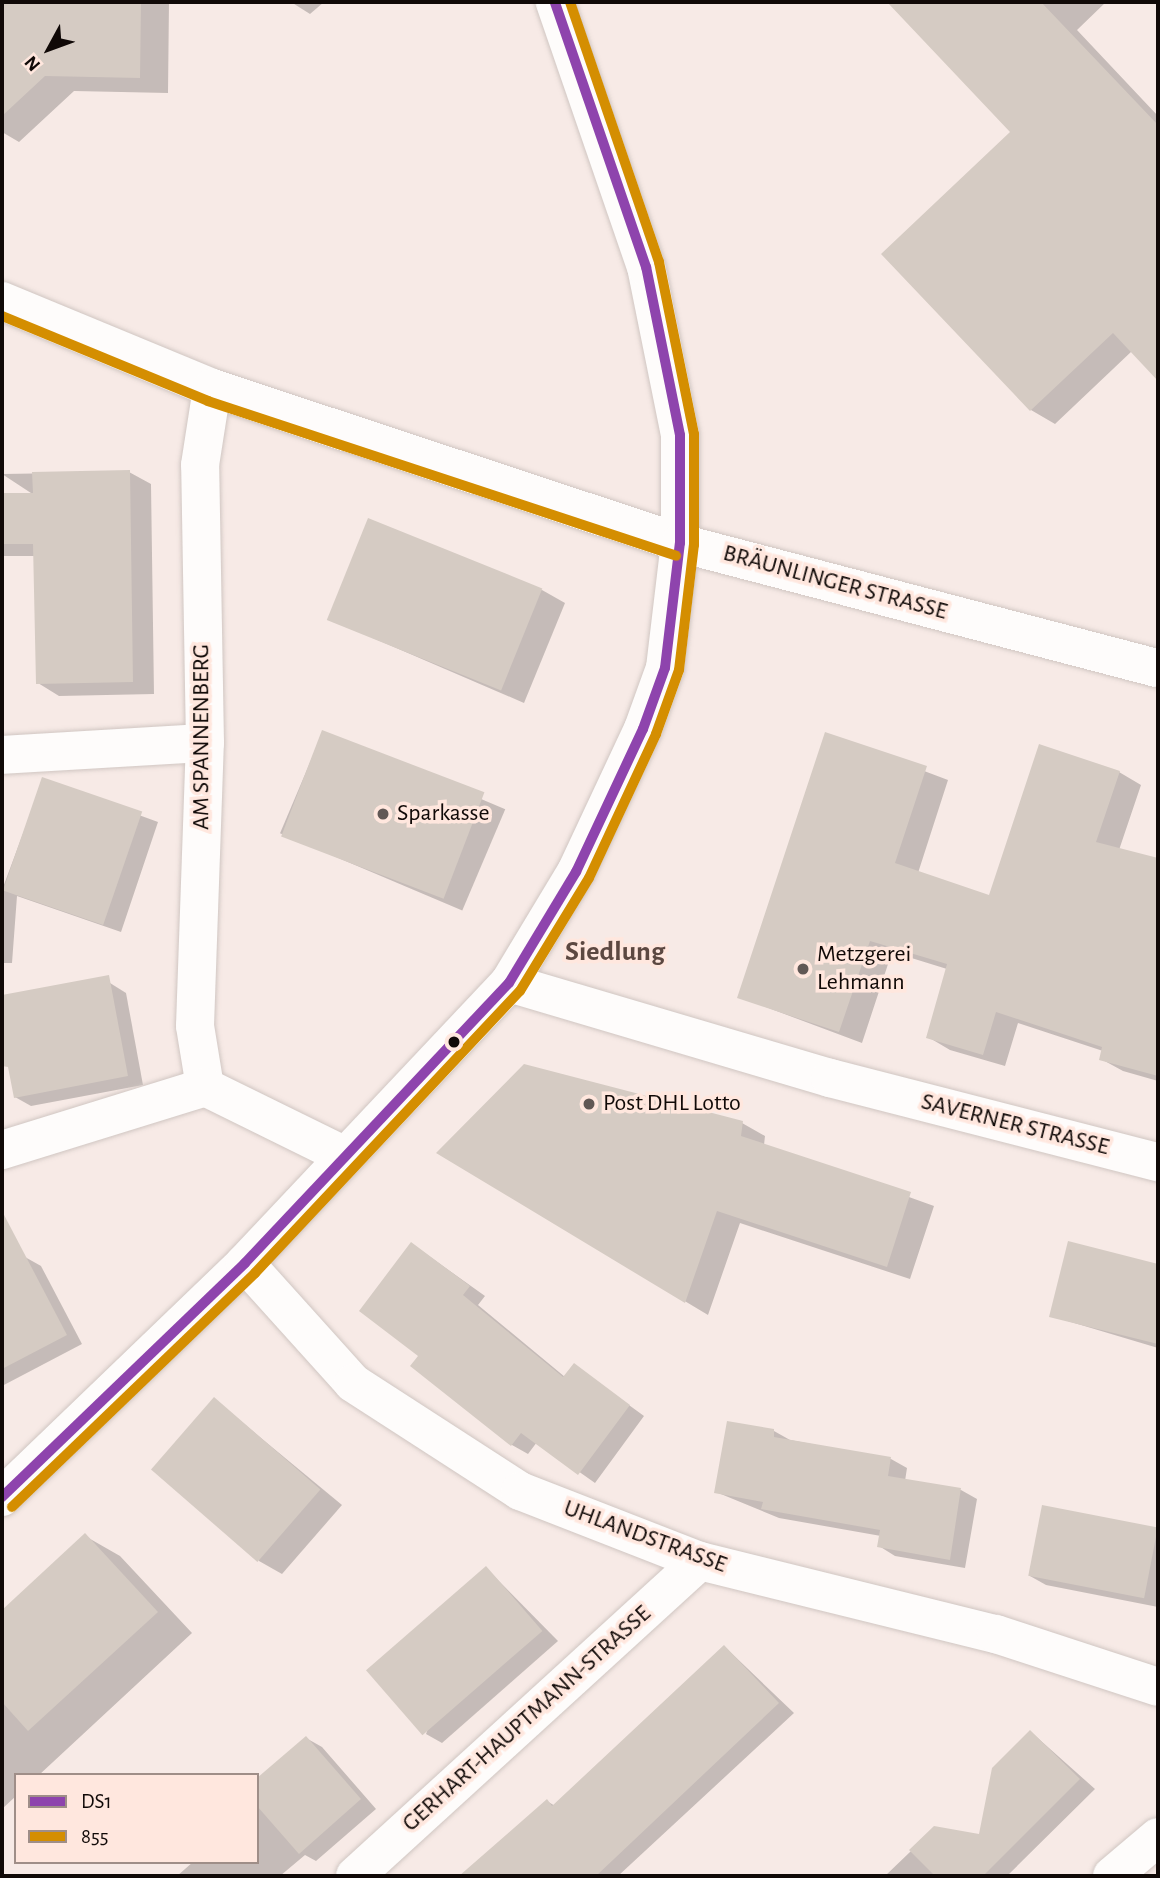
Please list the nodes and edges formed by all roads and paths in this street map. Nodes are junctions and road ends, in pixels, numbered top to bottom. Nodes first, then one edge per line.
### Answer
1 (555, 2) edge
2 (2, 301) edge
3 (212, 388) junction
4 (680, 543) junction
5 (1158, 668) edge
6 (205, 743) junction
7 (2, 755) edge
8 (509, 983) junction
9 (205, 1087) junction
10 (2, 1150) edge
11 (345, 1156) junction
12 (1158, 1162) edge
13 (246, 1264) junction
14 (2, 1497) edge
15 (700, 1561) junction
16 (1158, 1687) edge
17 (1158, 1837) edge
18 (355, 1876) edge
19 (1112, 1876) edge

1 - 4 street
2 - 3 street, BRÄUNLINGER STRASSE
3 - 4 street, BRÄUNLINGER STRASSE
3 - 6 street, AM SPANNENBERG
4 - 5 street, BRÄUNLINGER STRASSE
4 - 8 street
6 - 7 street
6 - 9 street, AM SPANNENBERG
8 - 11 street
8 - 12 street, SAVERNER STRASSE
9 - 10 street
9 - 11 street
11 - 13 street
13 - 14 street
13 - 15 street, UHLANDSTRASSE
15 - 16 street, UHLANDSTRASSE
15 - 18 street, GERHART-HAUPTMANN-STRASSE
17 - 19 street

